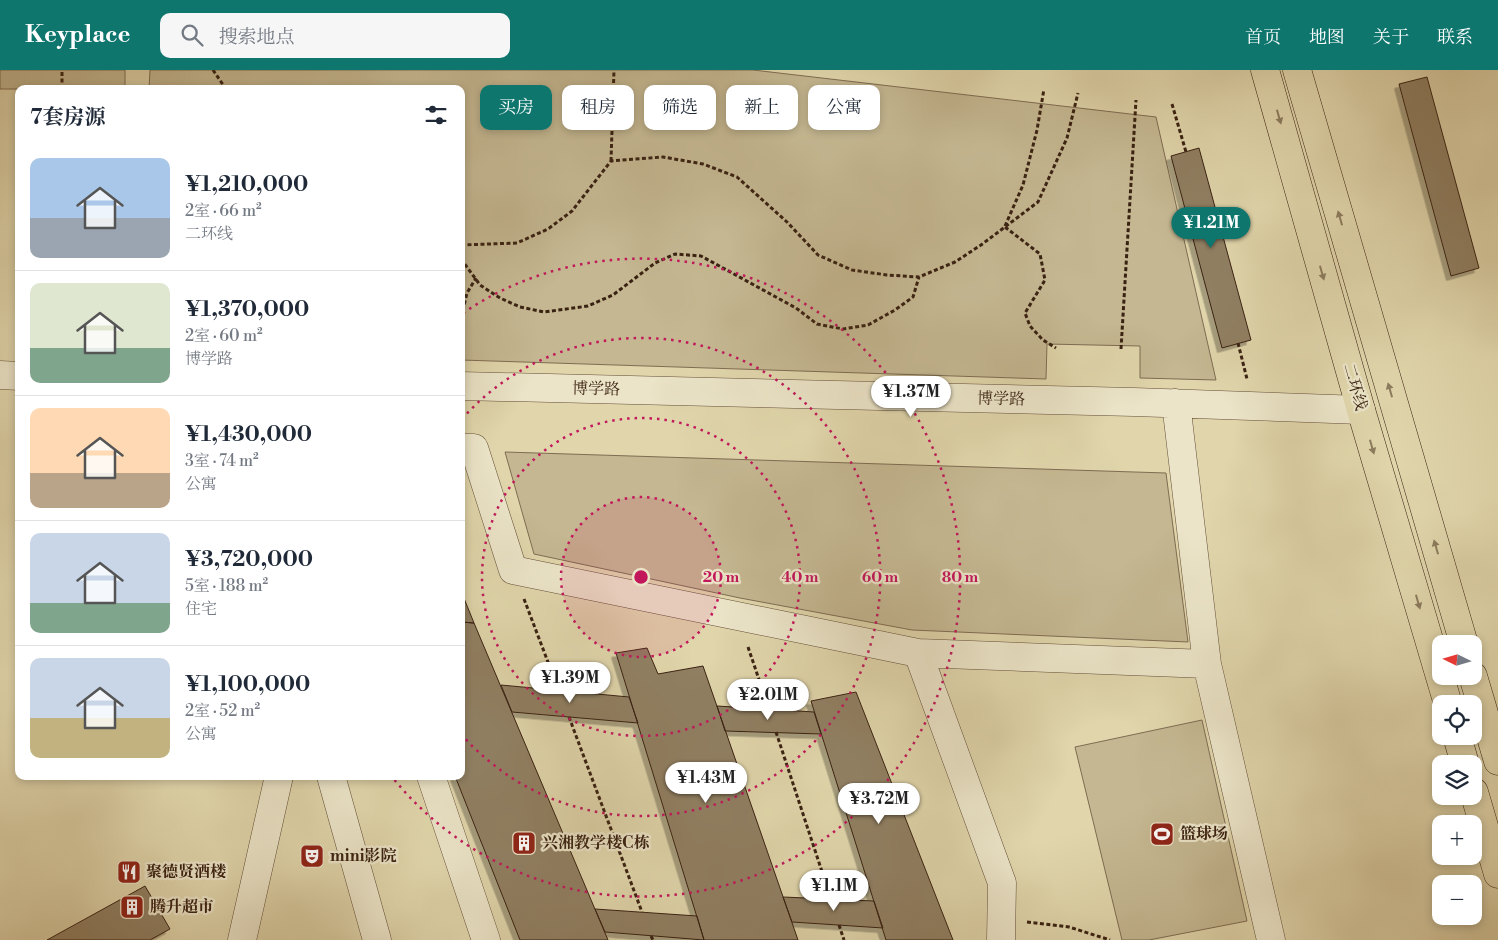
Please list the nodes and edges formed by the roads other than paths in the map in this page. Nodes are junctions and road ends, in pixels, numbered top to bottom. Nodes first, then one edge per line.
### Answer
1 (1265, 70) edge
2 (1297, 70) edge
3 (0, 375) edge
4 (15, 376) edge
5 (465, 386) edge
6 (1176, 403) junction
7 (1361, 410) junction
8 (465, 448) edge
9 (1461, 635) edge
10 (918, 653) junction
11 (1207, 664) junction
12 (1476, 685) edge
13 (1445, 695) edge
14 (1498, 761) edge
15 (278, 780) edge
16 (332, 780) edge
17 (432, 780) edge
18 (1478, 805) edge
19 (1498, 874) edge
20 (1002, 930) edge
21 (242, 940) edge
22 (377, 940) edge
23 (486, 940) edge
24 (1266, 940) edge

1 -> 7 highway, 二环线
9 -> 2 highway, 二环线
3 - 4 street
5 - 6 street, 博学路
6 - 7 street, 博学路
6 - 11 street
7 -> 13 highway, 二环线
8 - 10 street
10 - 11 street
10 - 20 street
11 - 24 street
12 - 14 highway
15 - 21 street
16 - 22 street
17 - 23 street
18 - 19 highway

